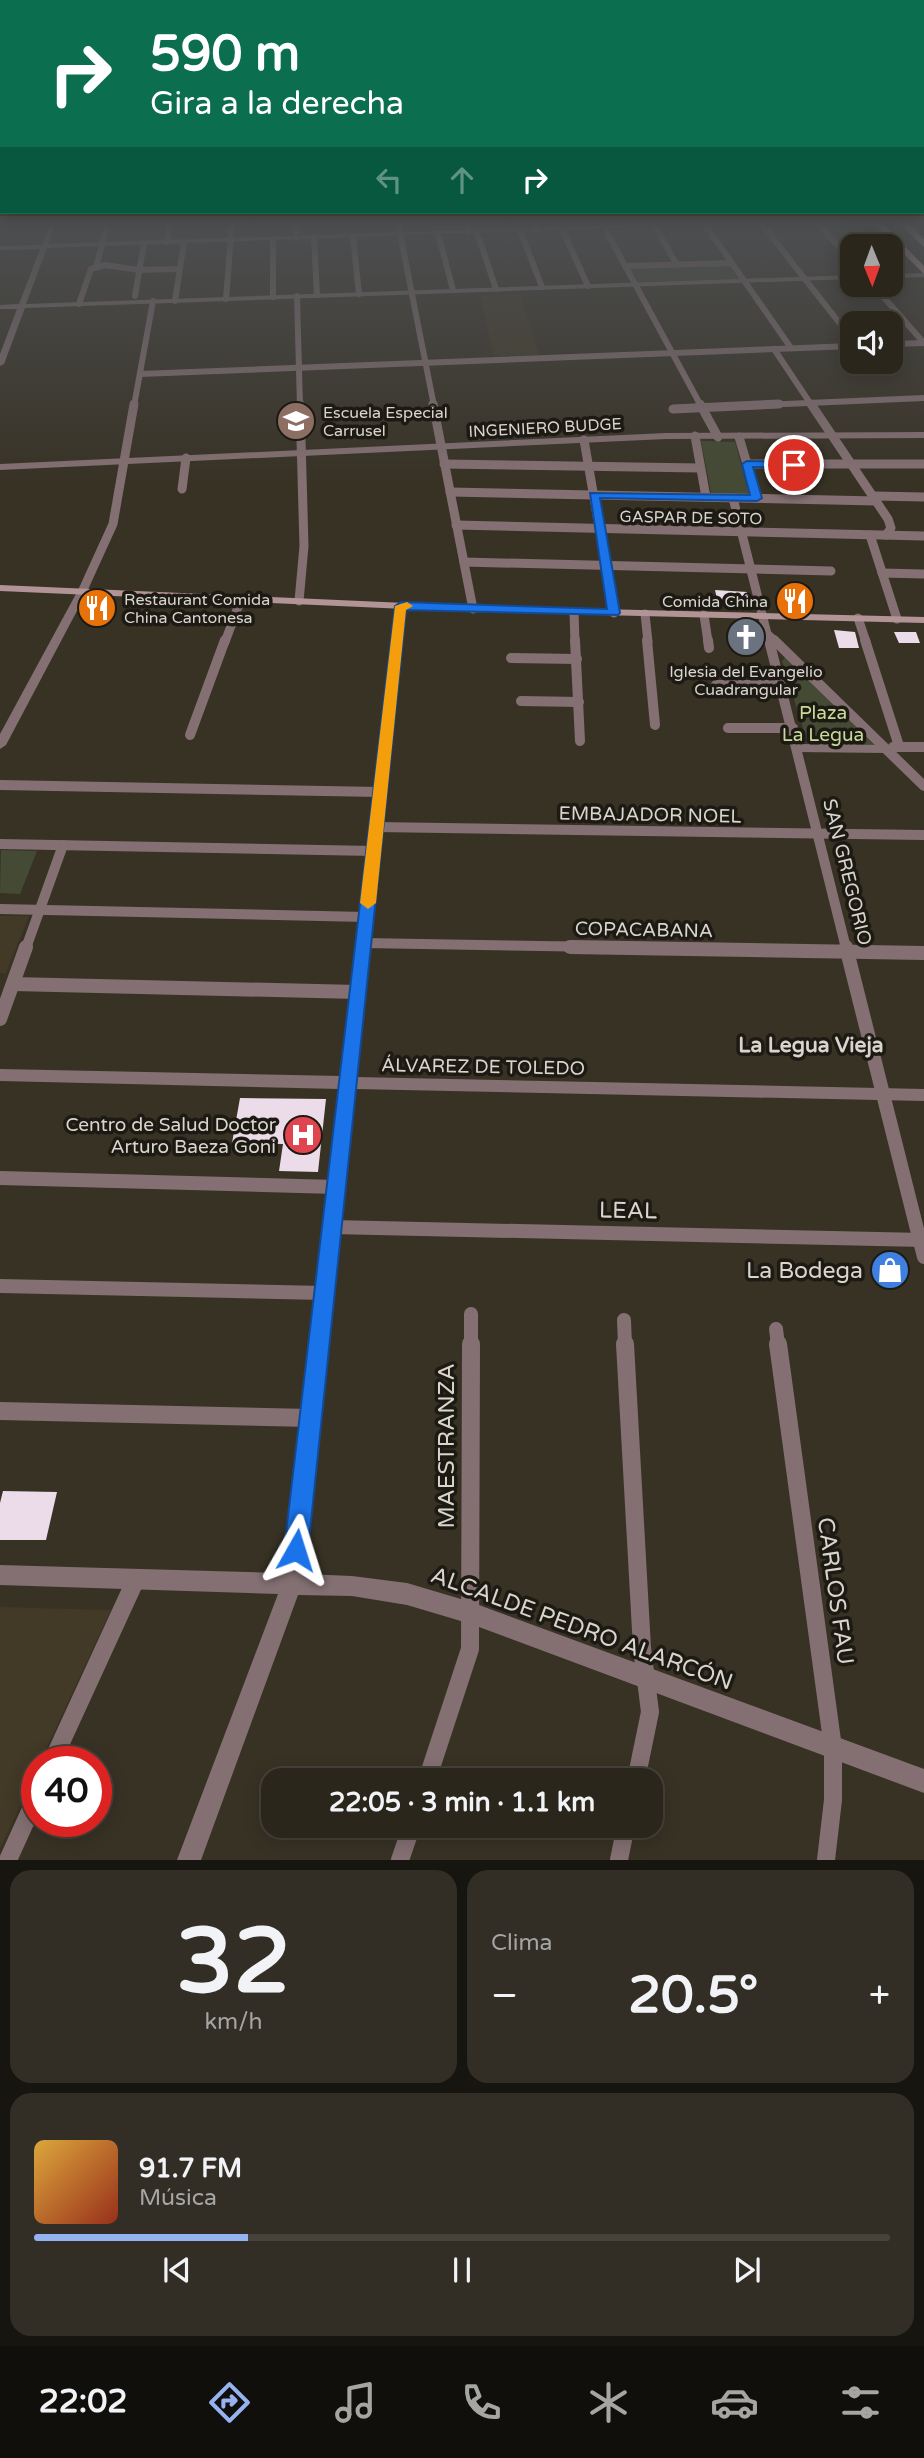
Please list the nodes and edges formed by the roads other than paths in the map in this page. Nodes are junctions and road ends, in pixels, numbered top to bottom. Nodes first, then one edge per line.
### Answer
1 (21, 310) edge
2 (152, 310) edge
3 (297, 310) edge
4 (414, 310) edge
5 (649, 310) edge
6 (764, 310) edge
7 (895, 310) edge
8 (924, 343) edge
9 (903, 344) edge
10 (840, 346) edge
11 (791, 348) junction
12 (774, 349) junction
13 (674, 353) junction
14 (424, 363) junction
15 (0, 364) edge
16 (299, 368) junction
17 (140, 374) junction
18 (924, 398) edge
19 (811, 403) junction
20 (703, 408) junction
21 (673, 409) dead end
22 (924, 435) edge
23 (695, 436) junction
24 (718, 437) junction
25 (739, 437) junction
26 (834, 437) junction
27 (584, 440) junction
28 (440, 446) junction
29 (302, 453) junction
30 (186, 458) junction
31 (125, 461) junction
32 (444, 464) junction
33 (747, 464) junction
34 (852, 464) junction
35 (924, 464) edge
36 (589, 466) junction
37 (0, 467) edge
38 (700, 468) junction
39 (182, 489) dead end
40 (450, 492) junction
41 (594, 495) junction
42 (706, 497) junction
43 (924, 497) edge
44 (733, 498) junction
45 (757, 498) junction
46 (875, 498) junction
47 (456, 526) junction
48 (600, 529) junction
49 (741, 532) junction
50 (870, 535) junction
51 (886, 535) junction
52 (924, 536) edge
53 (464, 562) junction
54 (606, 565) junction
55 (897, 568) dead end
56 (750, 569) junction
57 (831, 571) dead end
58 (922, 571) edge
59 (882, 573) junction
60 (0, 588) edge
61 (82, 592) junction
62 (241, 599) junction
63 (299, 601) junction
64 (401, 606) junction
65 (474, 609) junction
66 (575, 612) junction
67 (614, 613) junction
68 (645, 614) junction
69 (704, 615) junction
70 (761, 616) junction
71 (858, 618) junction
72 (897, 620) junction
73 (924, 620) edge
74 (766, 633) junction
75 (709, 648) dead end
76 (511, 658) dead end
77 (577, 659) junction
78 (716, 685) dead end
79 (781, 685) junction
80 (521, 701) dead end
81 (579, 702) junction
82 (655, 725) dead end
83 (728, 728) dead end
84 (793, 728) junction
85 (190, 735) dead end
86 (580, 741) dead end
87 (0, 745) edge
88 (899, 746) junction
89 (924, 747) edge
90 (797, 748) junction
91 (886, 749) junction
92 (0, 785) edge
93 (924, 786) edge
94 (380, 792) junction
95 (376, 827) junction
96 (819, 834) junction
97 (924, 835) edge
98 (0, 844) edge
99 (63, 845) junction
100 (373, 851) junction
101 (0, 909) edge
102 (40, 910) junction
103 (366, 917) junction
104 (363, 943) junction
105 (848, 952) junction
106 (924, 953) edge
107 (13, 984) junction
108 (358, 992) junction
109 (0, 1019) edge
110 (0, 1075) edge
111 (348, 1084) junction
112 (884, 1094) junction
113 (924, 1095) edge
114 (0, 1178) edge
115 (336, 1187) junction
116 (332, 1227) junction
117 (922, 1240) edge
118 (924, 1257) edge
119 (0, 1286) edge
120 (325, 1293) junction
121 (471, 1314) dead end
122 (624, 1320) dead end
123 (776, 1329) dead end
124 (0, 1411) edge
125 (311, 1418) junction
126 (0, 1574) edge
127 (136, 1579) junction
128 (292, 1584) junction
129 (471, 1613) junction
130 (648, 1679) junction
131 (59, 1746) edge
132 (833, 1748) junction
133 (431, 1768) edge
134 (638, 1768) edge
135 (924, 1781) edge
136 (21, 1831) edge
137 (408, 1838) edge
138 (623, 1838) edge
139 (8, 1860) edge
140 (189, 1860) edge
141 (400, 1860) edge
142 (619, 1860) edge
143 (825, 1860) edge

1 - 15 street
2 - 17 street
3 - 16 street
4 - 14 street
5 - 13 street
6 - 11 street
7 - 8 street
8 - 9 street
10 - 11 street
11 - 12 street
12 - 13 street
12 - 19 street
13 - 14 street
13 - 20 street
14 - 16 street
14 - 28 street
16 - 17 street
16 - 29 street
17 - 31 street
18 - 19 street
19 - 20 street
19 - 26 street
20 - 21 street
20 - 24 street
22 - 26 street, INGENIERO BUDGE
23 - 24 street, INGENIERO BUDGE
23 - 27 street, INGENIERO BUDGE
23 - 38 street
24 - 25 street, INGENIERO BUDGE
25 - 26 street, INGENIERO BUDGE
25 - 33 street
26 - 34 street
27 - 28 street, INGENIERO BUDGE
27 - 36 street
28 - 29 street, INGENIERO BUDGE
28 - 32 street
29 - 30 street, INGENIERO BUDGE
29 - 63 street
30 - 31 street, INGENIERO BUDGE
30 - 39 street
31 - 37 street, INGENIERO BUDGE
31 - 61 street
32 - 36 street
32 - 40 street
33 - 34 street
33 - 45 street
34 - 35 street
34 - 46 street
36 - 38 street
36 - 41 street
38 - 42 street
40 - 41 street
40 - 47 street
41 - 42 street
41 - 48 street
42 - 44 street
43 - 46 street
44 - 45 street
44 - 49 street, SAN GREGORIO
45 - 46 street
46 - 51 street
47 - 48 street, GASPAR DE SOTO
47 - 53 street
48 - 49 street, GASPAR DE SOTO
48 - 54 street
49 - 50 street, GASPAR DE SOTO
49 - 56 street, SAN GREGORIO
50 - 51 street, GASPAR DE SOTO
50 - 59 street
51 - 52 street, GASPAR DE SOTO
53 - 54 street
53 - 65 street
54 - 56 street
54 - 67 street
55 - 58 street
56 - 57 street
56 - 70 street, SAN GREGORIO
58 - 59 street
59 - 72 street
60 - 61 main road
61 - 62 main road
61 - 87 street
62 - 63 main road
62 - 85 street
63 - 64 main road
64 - 65 main road
64 - 94 street
65 - 66 main road
66 - 67 main road
66 - 77 street
67 - 68 main road
68 - 69 main road
68 - 82 street
69 - 70 main road
69 - 75 street
70 - 71 main road
70 - 74 street, SAN GREGORIO
71 - 72 main road
71 - 88 street
72 - 73 main road
74 - 79 street, SAN GREGORIO
74 - 91 street
76 - 77 street
77 - 81 street
78 - 79 street
79 - 84 street, SAN GREGORIO
80 - 81 street
81 - 86 street
83 - 84 street
84 - 90 street, SAN GREGORIO
88 - 89 street
88 - 91 street
90 - 91 street
90 - 96 street, SAN GREGORIO
91 - 93 street
92 - 94 street
94 - 95 street
95 - 96 street, EMBAJADOR NOEL
95 - 100 street
96 - 97 street, EMBAJADOR NOEL
96 - 105 street, SAN GREGORIO
98 - 99 street
99 - 100 street
99 - 102 street
100 - 103 street
101 - 102 street
102 - 103 street
102 - 107 street
103 - 104 street
104 - 105 street, COPACABANA
104 - 108 street
105 - 106 street, COPACABANA
105 - 112 street, SAN GREGORIO
107 - 108 street
107 - 109 street
108 - 111 street
110 - 111 street, ÁLVAREZ DE TOLEDO
111 - 112 street, ÁLVAREZ DE TOLEDO
111 - 115 street
112 - 113 street, ÁLVAREZ DE TOLEDO
112 - 117 street, SAN GREGORIO
114 - 115 street
115 - 116 street
116 - 117 street, LEAL
116 - 120 street
117 - 118 street, SAN GREGORIO
119 - 120 street
120 - 125 street
121 - 129 street, MAESTRANZA
122 - 130 street
123 - 132 street, CARLOS FAU
124 - 125 street
125 - 128 street
126 - 127 street, ALCALDE PEDRO ALARCÓN
127 - 128 street, ALCALDE PEDRO ALARCÓN
127 - 131 street
128 - 129 street, ALCALDE PEDRO ALARCÓN
128 - 140 street
129 - 130 street, ALCALDE PEDRO ALARCÓN
129 - 133 street, MAESTRANZA
130 - 132 street, ALCALDE PEDRO ALARCÓN
130 - 134 street
132 - 135 street, ALCALDE PEDRO ALARCÓN
132 - 143 street, CARLOS FAU
136 - 139 street
137 - 141 street
138 - 142 street

